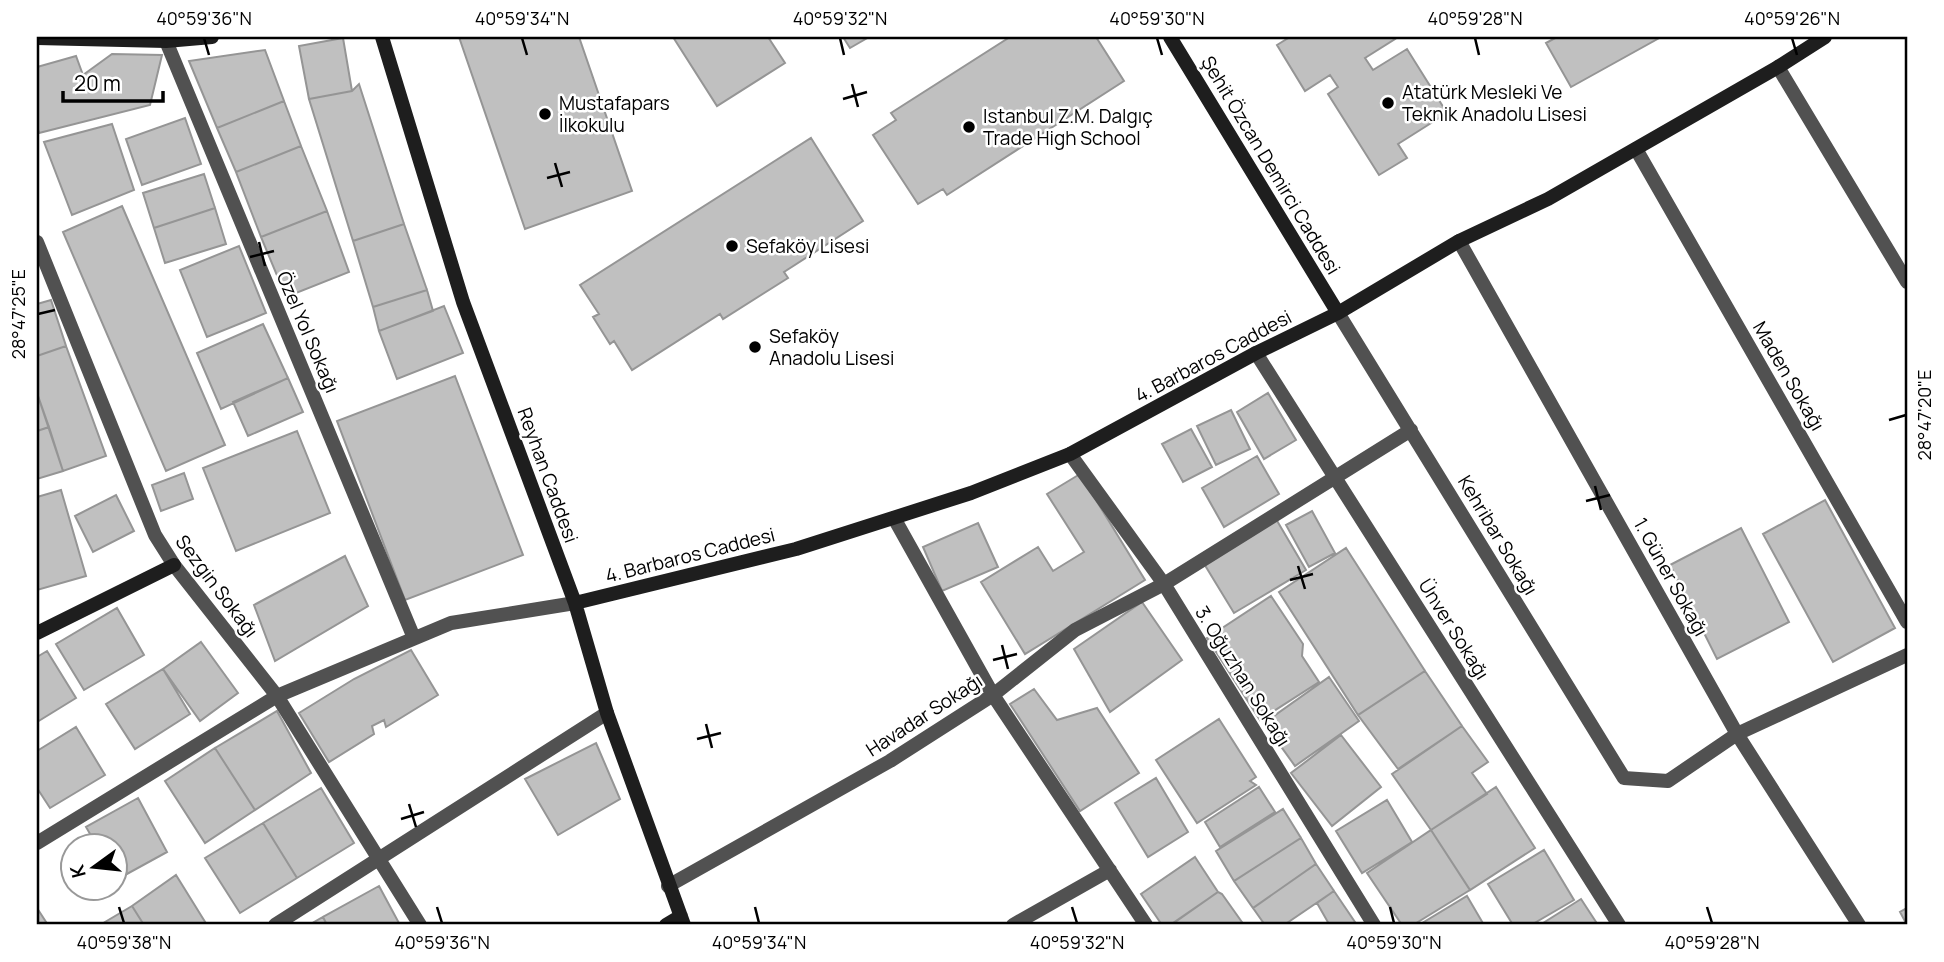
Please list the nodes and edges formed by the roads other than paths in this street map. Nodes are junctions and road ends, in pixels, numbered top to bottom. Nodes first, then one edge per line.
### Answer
1 (212, 37) edge
2 (382, 37) edge
3 (1170, 37) edge
4 (1825, 37) edge
5 (37, 38) edge
6 (166, 40) junction
7 (1778, 67) junction
8 (1636, 149) junction
9 (1459, 241) junction
10 (37, 242) edge
11 (1907, 282) edge
12 (1338, 313) junction
13 (1256, 353) junction
14 (1411, 430) junction
15 (1070, 454) junction
16 (1335, 477) junction
17 (894, 518) junction
18 (174, 565) junction
19 (1164, 584) junction
20 (575, 603) junction
21 (1907, 622) edge
22 (37, 633) edge
23 (414, 638) junction
24 (1907, 655) edge
25 (993, 695) junction
26 (277, 696) junction
27 (607, 713) junction
28 (1737, 734) junction
29 (37, 843) edge
30 (379, 860) junction
31 (1110, 870) junction
32 (668, 886) junction
33 (682, 921) edge
34 (275, 925) edge
35 (421, 925) edge
36 (666, 925) edge
37 (1013, 925) edge
38 (1146, 925) edge
39 (1374, 925) edge
40 (1619, 925) edge
41 (1859, 925) edge

1 - 6 street
2 - 20 street, Reyhan Caddesi
3 - 12 street, Şehit Özcan Demirci Caddesi
4 - 7 street, 4. Barbaros Caddesi
5 - 6 street
6 - 23 street, Özel Yol Sokağı
7 - 8 street, 4. Barbaros Caddesi
7 - 11 street
8 - 9 street, 4. Barbaros Caddesi
8 - 21 street, Maden Sokağı
9 - 12 street, 4. Barbaros Caddesi
9 - 28 street, 1. Güner Sokağı
10 - 18 street, Sezgin Sokağı
12 - 13 street, 4. Barbaros Caddesi
12 - 14 street, Kehribar Sokağı
13 - 15 street, 4. Barbaros Caddesi
13 - 16 street, Ünver Sokağı
14 - 16 street, Havadar Sokağı
14 - 28 street, Kehribar Sokağı
15 - 17 street, 4. Barbaros Caddesi
15 - 19 street, 3. Oğuzhan Sokağı
16 - 19 street, Havadar Sokağı
16 - 40 street, Ünver Sokağı
17 - 20 street, 4. Barbaros Caddesi
17 - 25 street
18 - 22 street
18 - 26 street, Sezgin Sokağı
19 - 25 street, Havadar Sokağı
19 - 39 street, 3. Oğuzhan Sokağı
20 - 23 street
20 - 27 street, Reyhan Caddesi
23 - 26 street
24 - 28 street
25 - 31 street
25 - 32 street, Havadar Sokağı
26 - 29 street
26 - 30 street, Sezgin Sokağı
27 - 30 street
27 - 32 street, Reyhan Caddesi
28 - 41 street, 1. Güner Sokağı
30 - 34 street
30 - 35 street, Sezgin Sokağı
31 - 37 street
31 - 38 street
32 - 33 street, Reyhan Caddesi
33 - 36 street

